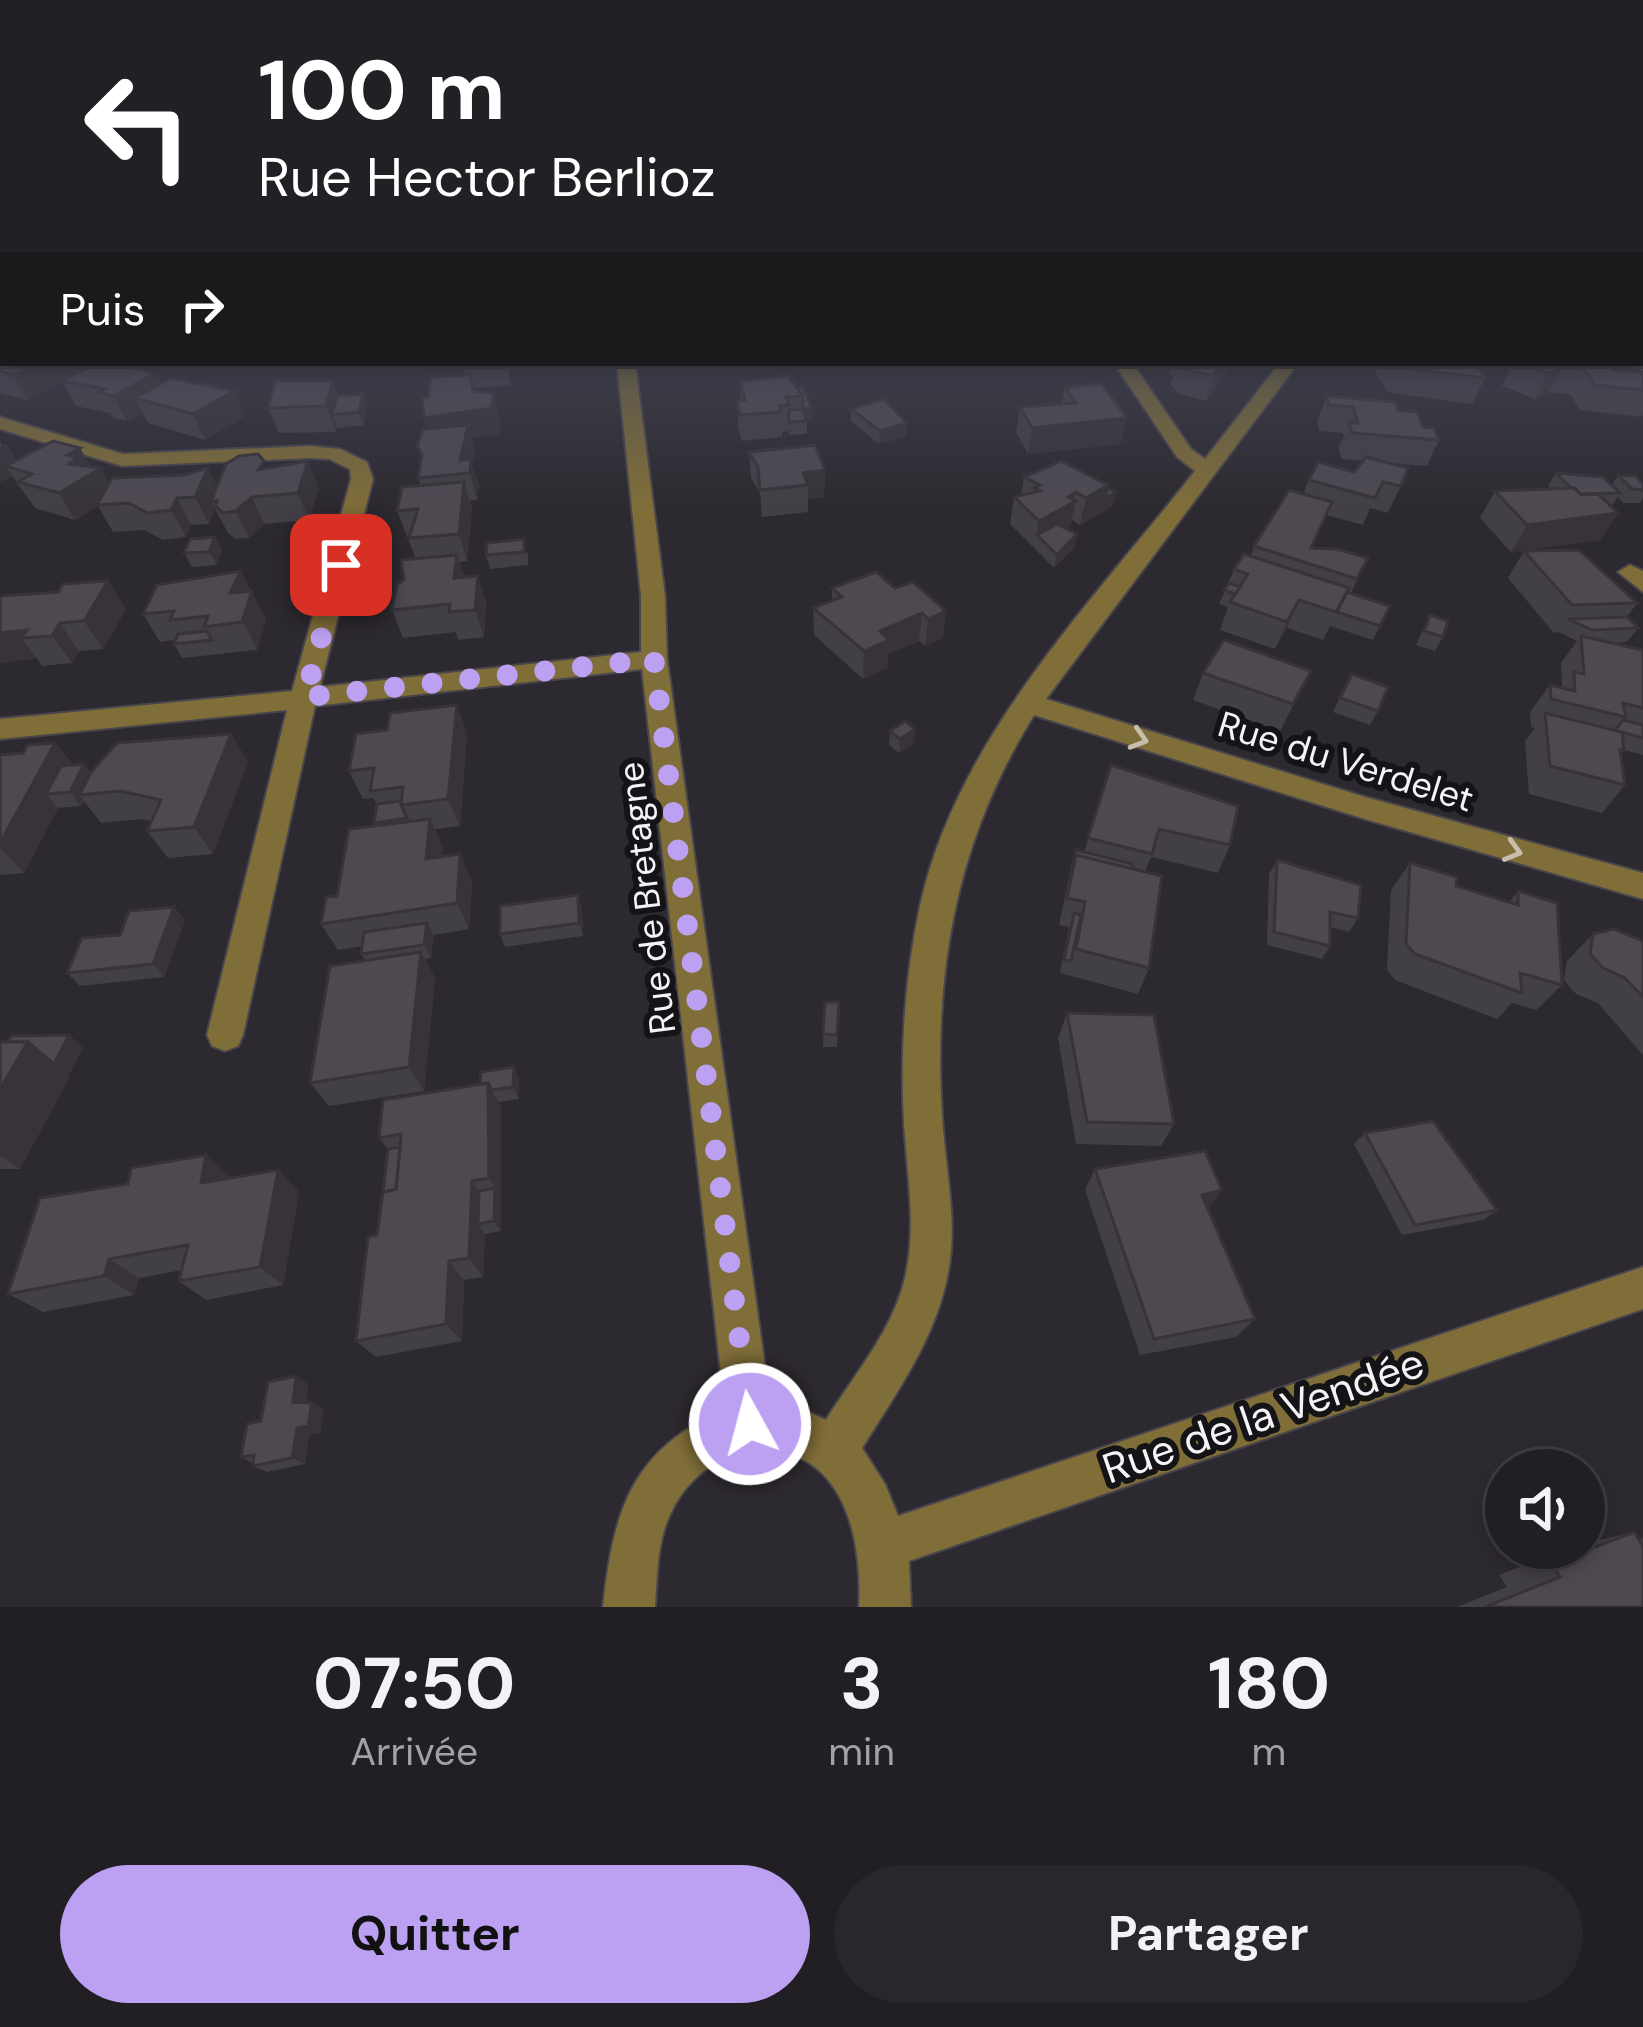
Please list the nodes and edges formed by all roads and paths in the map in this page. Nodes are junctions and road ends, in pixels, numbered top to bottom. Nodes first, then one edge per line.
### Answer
1 (626, 366) edge
2 (1125, 366) edge
3 (1287, 366) edge
4 (0, 423) edge
5 (1209, 472) junction
6 (654, 659) junction
7 (305, 697) junction
8 (1028, 703) junction
9 (0, 729) edge
10 (1643, 886) edge
11 (225, 1035) dead end
12 (1643, 1288) edge
13 (750, 1424) junction
14 (834, 1450) junction
15 (884, 1545) junction
16 (629, 1607) edge
17 (885, 1607) edge

1 - 6 street, Rue de Bretagne
2 - 5 street
3 - 5 street
4 - 7 street
5 - 8 street
6 - 7 street
6 - 13 street, Rue de Bretagne
7 - 9 street
7 - 11 street
8 -> 10 street, Rue du Verdelet
8 - 14 street
12 - 15 street, Rue de la Vendée
13 - 14 street
13 - 16 street
14 - 15 street
15 - 17 street

